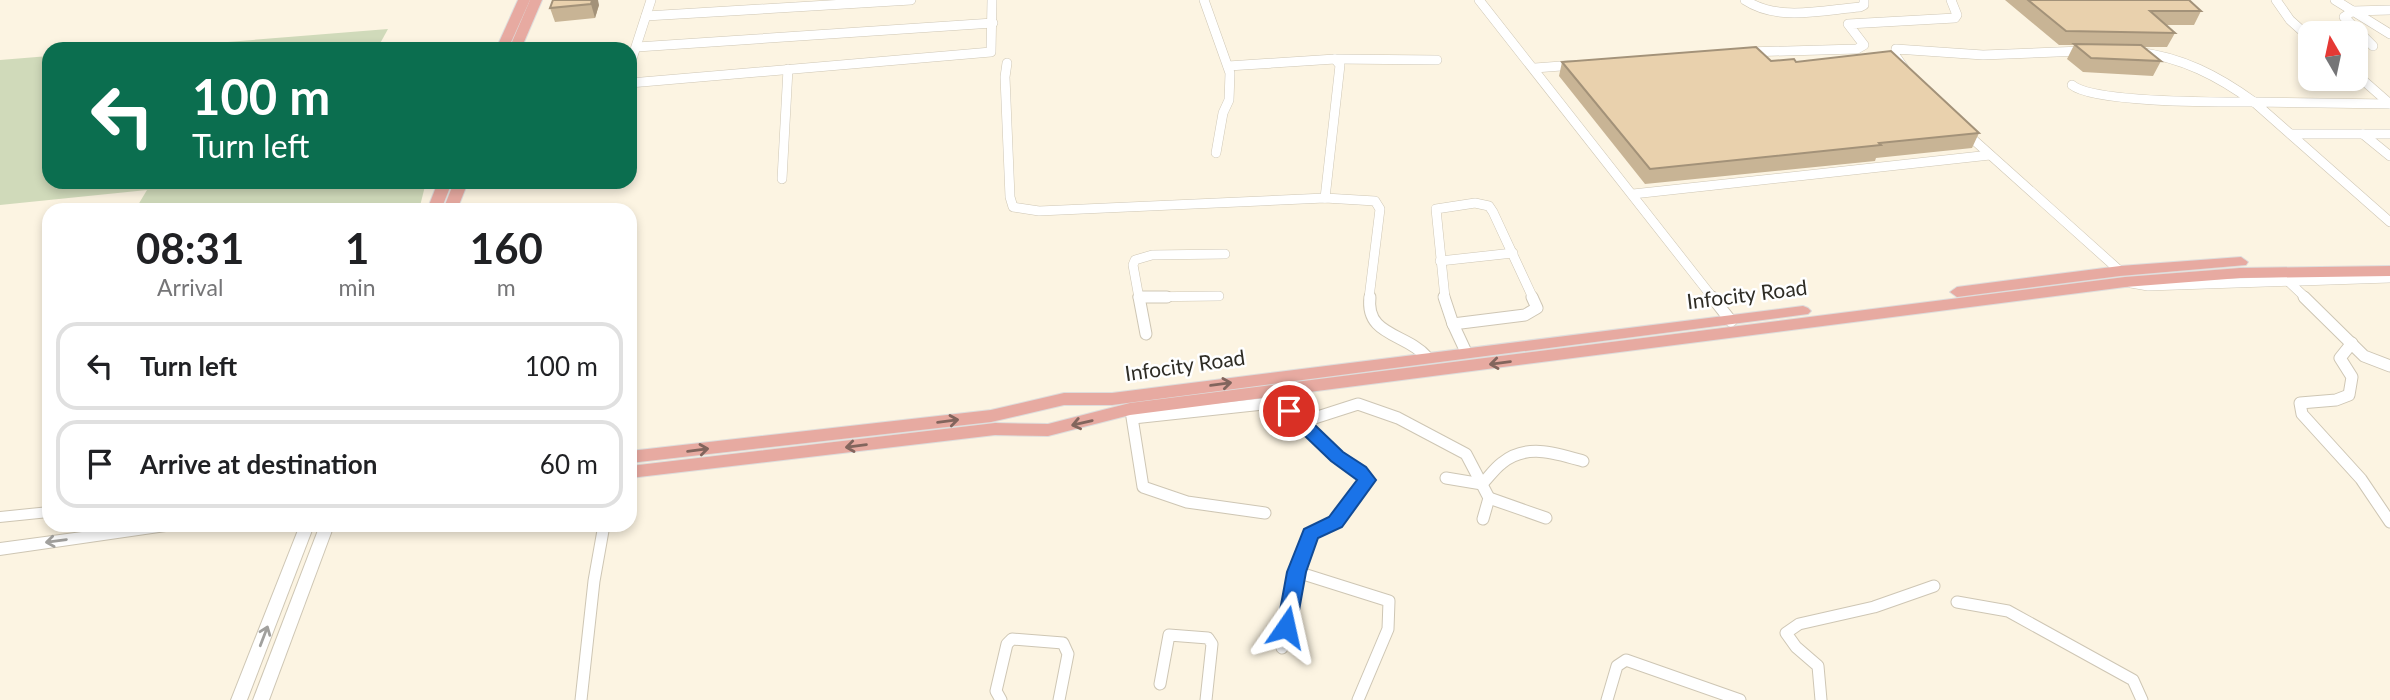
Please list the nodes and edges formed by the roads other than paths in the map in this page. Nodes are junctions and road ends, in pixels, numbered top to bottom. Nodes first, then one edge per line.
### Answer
1 (524, 0) edge
2 (536, 0) edge
3 (651, 0) edge
4 (912, 0) edge
5 (992, 0) edge
6 (1204, 0) edge
7 (1479, 0) edge
8 (1745, 0) edge
9 (1864, 0) edge
10 (1951, 0) edge
11 (2276, 0) edge
12 (2335, 0) edge
13 (2390, 9) edge
14 (2353, 11) junction
15 (646, 16) junction
16 (993, 23) junction
17 (2298, 27) edge
18 (2390, 34) edge
19 (505, 42) edge
20 (518, 42) edge
21 (2373, 46) dead end
22 (637, 47) joint
23 (2094, 51) edge
24 (1740, 52) edge
25 (2132, 52) edge
26 (1335, 59) junction
27 (1437, 60) dead end
28 (1007, 63) dead end
29 (1589, 64) edge
30 (1228, 66) junction
31 (1535, 68) junction
32 (789, 69) junction
33 (1912, 78) edge
34 (637, 82) edge
35 (2072, 85) dead end
36 (2368, 85) edge
37 (2255, 102) junction
38 (2390, 104) edge
39 (1955, 123) edge
40 (2291, 134) junction
41 (2363, 134) junction
42 (2390, 134) edge
43 (1216, 153) dead end
44 (1990, 155) junction
45 (2390, 156) edge
46 (782, 179) dead end
47 (1633, 194) junction
48 (1325, 198) junction
49 (2390, 222) edge
50 (1513, 253) junction
51 (1225, 254) dead end
52 (1440, 261) junction
53 (2390, 261) edge
54 (2338, 266) junction
55 (2390, 271) edge
56 (2123, 277) junction
57 (2390, 278) edge
58 (2289, 282) junction
59 (2014, 290) junction
60 (1219, 296) dead end
61 (1139, 298) junction
62 (1731, 321) junction
63 (1453, 324) junction
64 (1146, 334) dead end
65 (1637, 339) junction
66 (2352, 343) junction
67 (1466, 352) junction
68 (1427, 357) junction
69 (2390, 366) edge
70 (1123, 410) junction
71 (1302, 422) junction
72 (993, 423) junction
73 (637, 456) edge
74 (1583, 461) dead end
75 (637, 471) edge
76 (1446, 478) dead end
77 (1482, 484) junction
78 (1489, 498) junction
79 (42, 513) edge
80 (1265, 513) dead end
81 (0, 517) edge
82 (1546, 518) dead end
83 (1483, 519) dead end
84 (2390, 522) edge
85 (123, 532) edge
86 (304, 532) edge
87 (324, 532) edge
88 (603, 532) edge
89 (0, 549) edge
90 (1297, 572) junction
91 (1934, 586) dead end
92 (1957, 602) dead end
93 (1282, 648) dead end
94 (1160, 684) dead end
95 (239, 700) edge
96 (261, 700) edge
97 (581, 700) edge
98 (1001, 700) edge
99 (1059, 700) edge
100 (1206, 700) edge
101 (1358, 700) edge
102 (1607, 700) edge
103 (1740, 700) edge
104 (1821, 700) edge
105 (2143, 700) edge

1 - 19 main road
2 - 20 main road
3 - 15 street
4 - 15 street
5 - 16 street
6 - 30 street
7 - 31 street
8 - 9 street
10 - 24 street
11 - 17 street
12 - 14 street
13 - 14 street
14 - 18 street
14 - 21 street
15 - 22 street
16 - 22 street
16 - 32 street
23 - 33 street
25 - 37 street
26 - 27 street
26 - 30 street
26 - 48 street
28 - 48 street
29 - 31 street
30 - 43 street
31 - 47 street
32 - 34 street
32 - 46 street
35 - 37 street
36 - 38 street
37 - 38 street
37 - 40 street
39 - 44 street
40 - 41 street
40 - 49 street
41 - 42 street
41 - 45 street
44 - 47 street
44 - 56 street
47 - 62 street
48 - 68 street
50 - 52 street
50 - 52 street
50 - 63 street
51 - 61 street
52 - 63 street
53 - 54 main road, Infocity Road
54 - 55 main road, Infocity Road
54 - 56 main road, Infocity Road
56 - 58 street
56 - 59 main road, Infocity Road
57 - 58 street
58 - 66 street
59 - 62 main road, Infocity Road
59 - 65 main road, Infocity Road
60 - 61 street
61 - 64 street
62 - 65 main road, Infocity Road
63 - 67 street
65 - 67 main road, Infocity Road
65 -> 70 main road, Infocity Road
66 - 69 street
66 - 84 street
67 - 68 main road, Infocity Road
70 -> 68 main road, Infocity Road
70 - 71 street
70 -> 72 main road, Infocity Road
70 - 72 main road, Infocity Road
70 - 80 street
71 - 77 street
71 - 90 street
73 -> 72 main road, Infocity Road
72 -> 75 main road, Infocity Road
74 - 77 street
76 - 77 street
77 - 78 street
78 - 82 street
78 - 83 street
79 - 81 street
85 -> 89 street
95 -> 86 street
87 - 96 street
88 - 97 street
90 - 93 street
90 - 101 street
91 - 104 street
92 - 105 street
94 - 100 street
98 - 99 street
102 - 103 street

